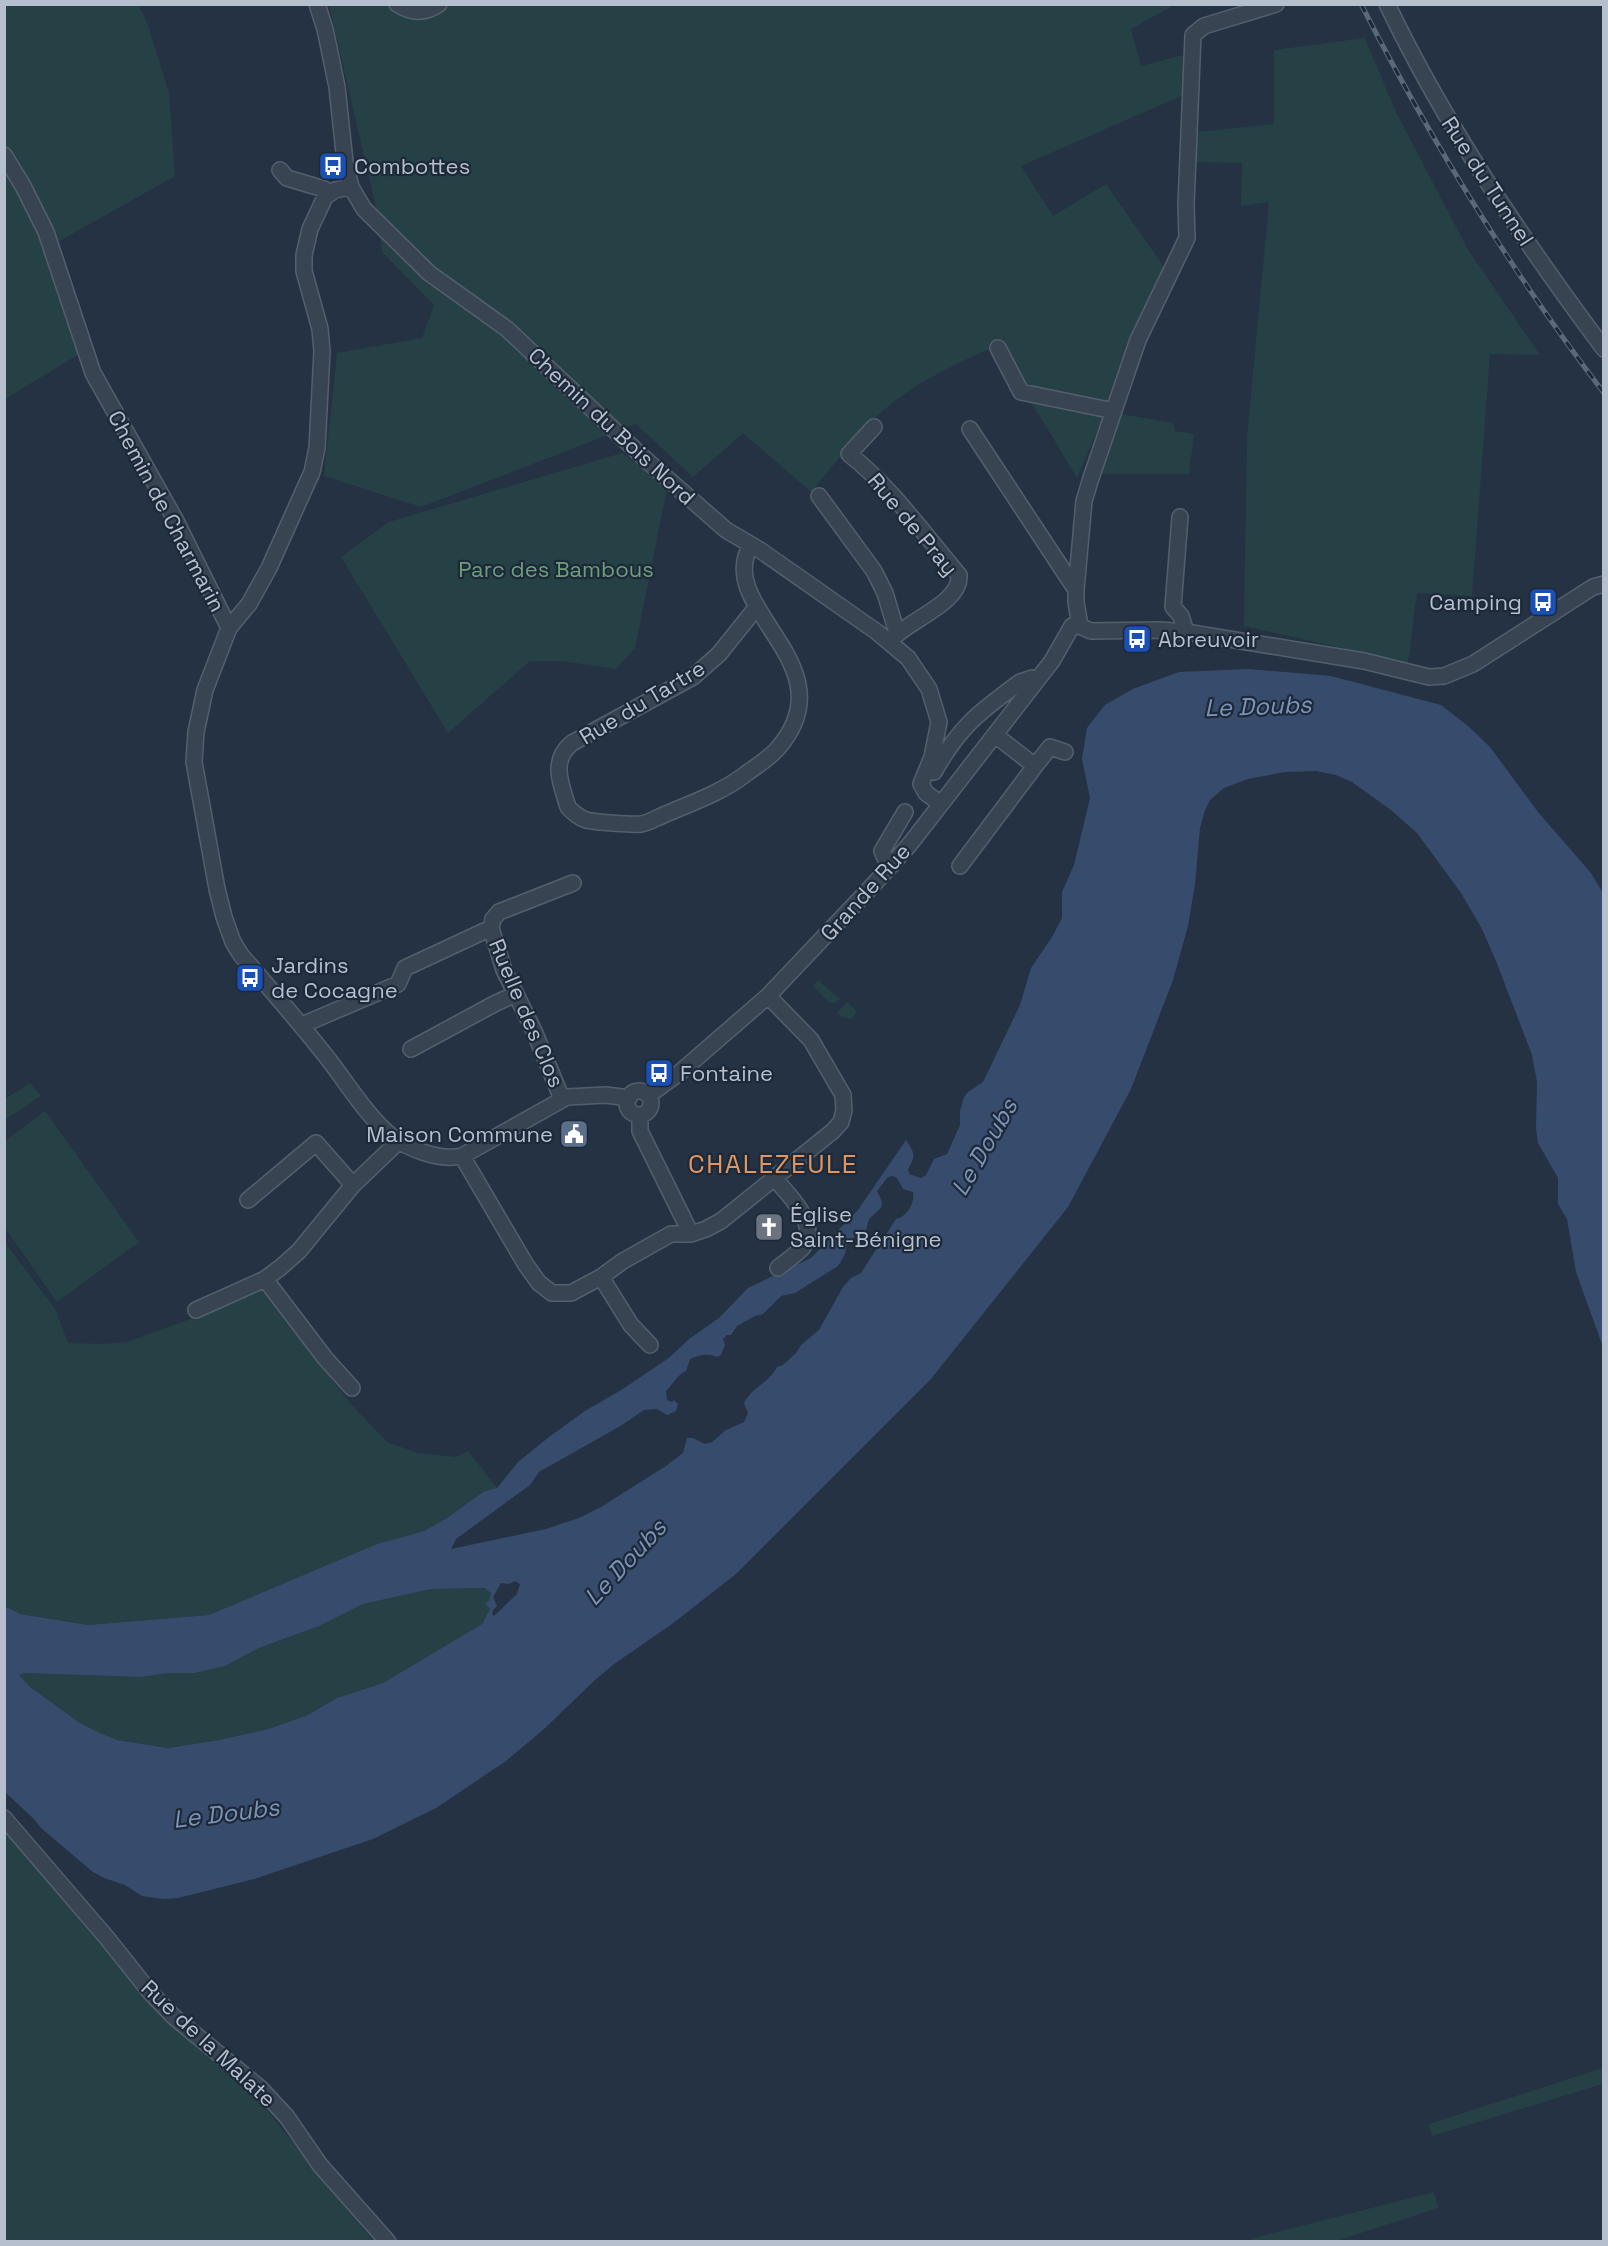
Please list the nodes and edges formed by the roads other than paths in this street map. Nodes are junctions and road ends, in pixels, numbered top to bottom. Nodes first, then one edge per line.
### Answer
1 (317, 4) edge
2 (397, 4) edge
3 (439, 4) edge
4 (1276, 4) edge
5 (1387, 4) edge
6 (4, 154) edge
7 (280, 170) dead end
8 (351, 188) junction
9 (328, 193) junction
10 (998, 348) dead end
11 (1604, 349) edge
12 (1114, 411) junction
13 (874, 427) dead end
14 (970, 429) dead end
15 (819, 496) dead end
16 (1180, 517) dead end
17 (751, 544) junction
18 (1604, 584) edge
19 (1076, 596) junction
20 (756, 608) junction
21 (229, 628) junction
22 (1186, 632) junction
23 (1076, 634) junction
24 (893, 637) junction
25 (1036, 681) junction
26 (995, 735) junction
27 (1065, 752) dead end
28 (1035, 766) junction
29 (931, 777) dead end
30 (941, 804) junction
31 (906, 812) dead end
32 (892, 864) junction
33 (960, 866) dead end
34 (573, 883) dead end
35 (491, 928) junction
36 (516, 994) junction
37 (768, 996) junction
38 (302, 1025) junction
39 (411, 1049) dead end
40 (649, 1095) junction
41 (629, 1098) junction
42 (562, 1099) junction
43 (640, 1114) junction
44 (399, 1142) junction
45 (462, 1156) junction
46 (774, 1178) junction
47 (353, 1185) junction
48 (248, 1200) dead end
49 (691, 1234) junction
50 (778, 1268) dead end
51 (602, 1277) junction
52 (264, 1279) junction
53 (196, 1310) dead end
54 (650, 1345) dead end
55 (352, 1388) dead end
56 (4, 1818) edge
57 (388, 2241) edge

1 - 8 street, Chemin du Bois Nord
2 - 3 street
4 - 12 street
5 - 11 street, Rue du Tunnel
6 - 21 street, Chemin de Charmarin
7 - 9 street
8 - 9 street
8 - 17 street, Chemin du Bois Nord
9 - 21 street
10 - 12 street
12 - 19 street
13 - 24 street, Rue de Pray
14 - 19 street
15 - 24 street
16 - 22 street
17 - 20 street, Rue du Tartre
17 - 24 street, Chemin du Bois Nord
18 - 22 street
19 - 23 street
20 - 20 street, Rue du Tartre
21 - 38 street, Chemin de Charmarin
22 - 23 street
23 - 25 street, Grande Rue
24 - 30 street, Chemin du Bois Nord
25 - 26 street, Grande Rue
25 - 29 street
26 - 28 street
26 - 30 street, Grande Rue
27 - 28 street
28 - 33 street
30 - 32 street, Grande Rue
31 - 32 street
32 - 37 street, Grande Rue
34 - 35 street
35 - 36 street, Ruelle des Clos
35 - 38 street
36 - 39 street
36 - 42 street, Ruelle des Clos
37 - 40 street, Grande Rue
37 - 46 street
38 - 44 street, Chemin de Charmarin
40 - 41 street
40 - 43 street
41 - 42 street
41 - 43 street
42 - 45 street
43 - 49 street
44 - 45 street
44 - 47 street
45 - 51 street
46 - 49 street
46 - 50 street
47 - 48 street
47 - 52 street
49 - 51 street
51 - 54 street
52 - 53 street
52 - 55 street
56 - 57 street, Rue de la Malate

